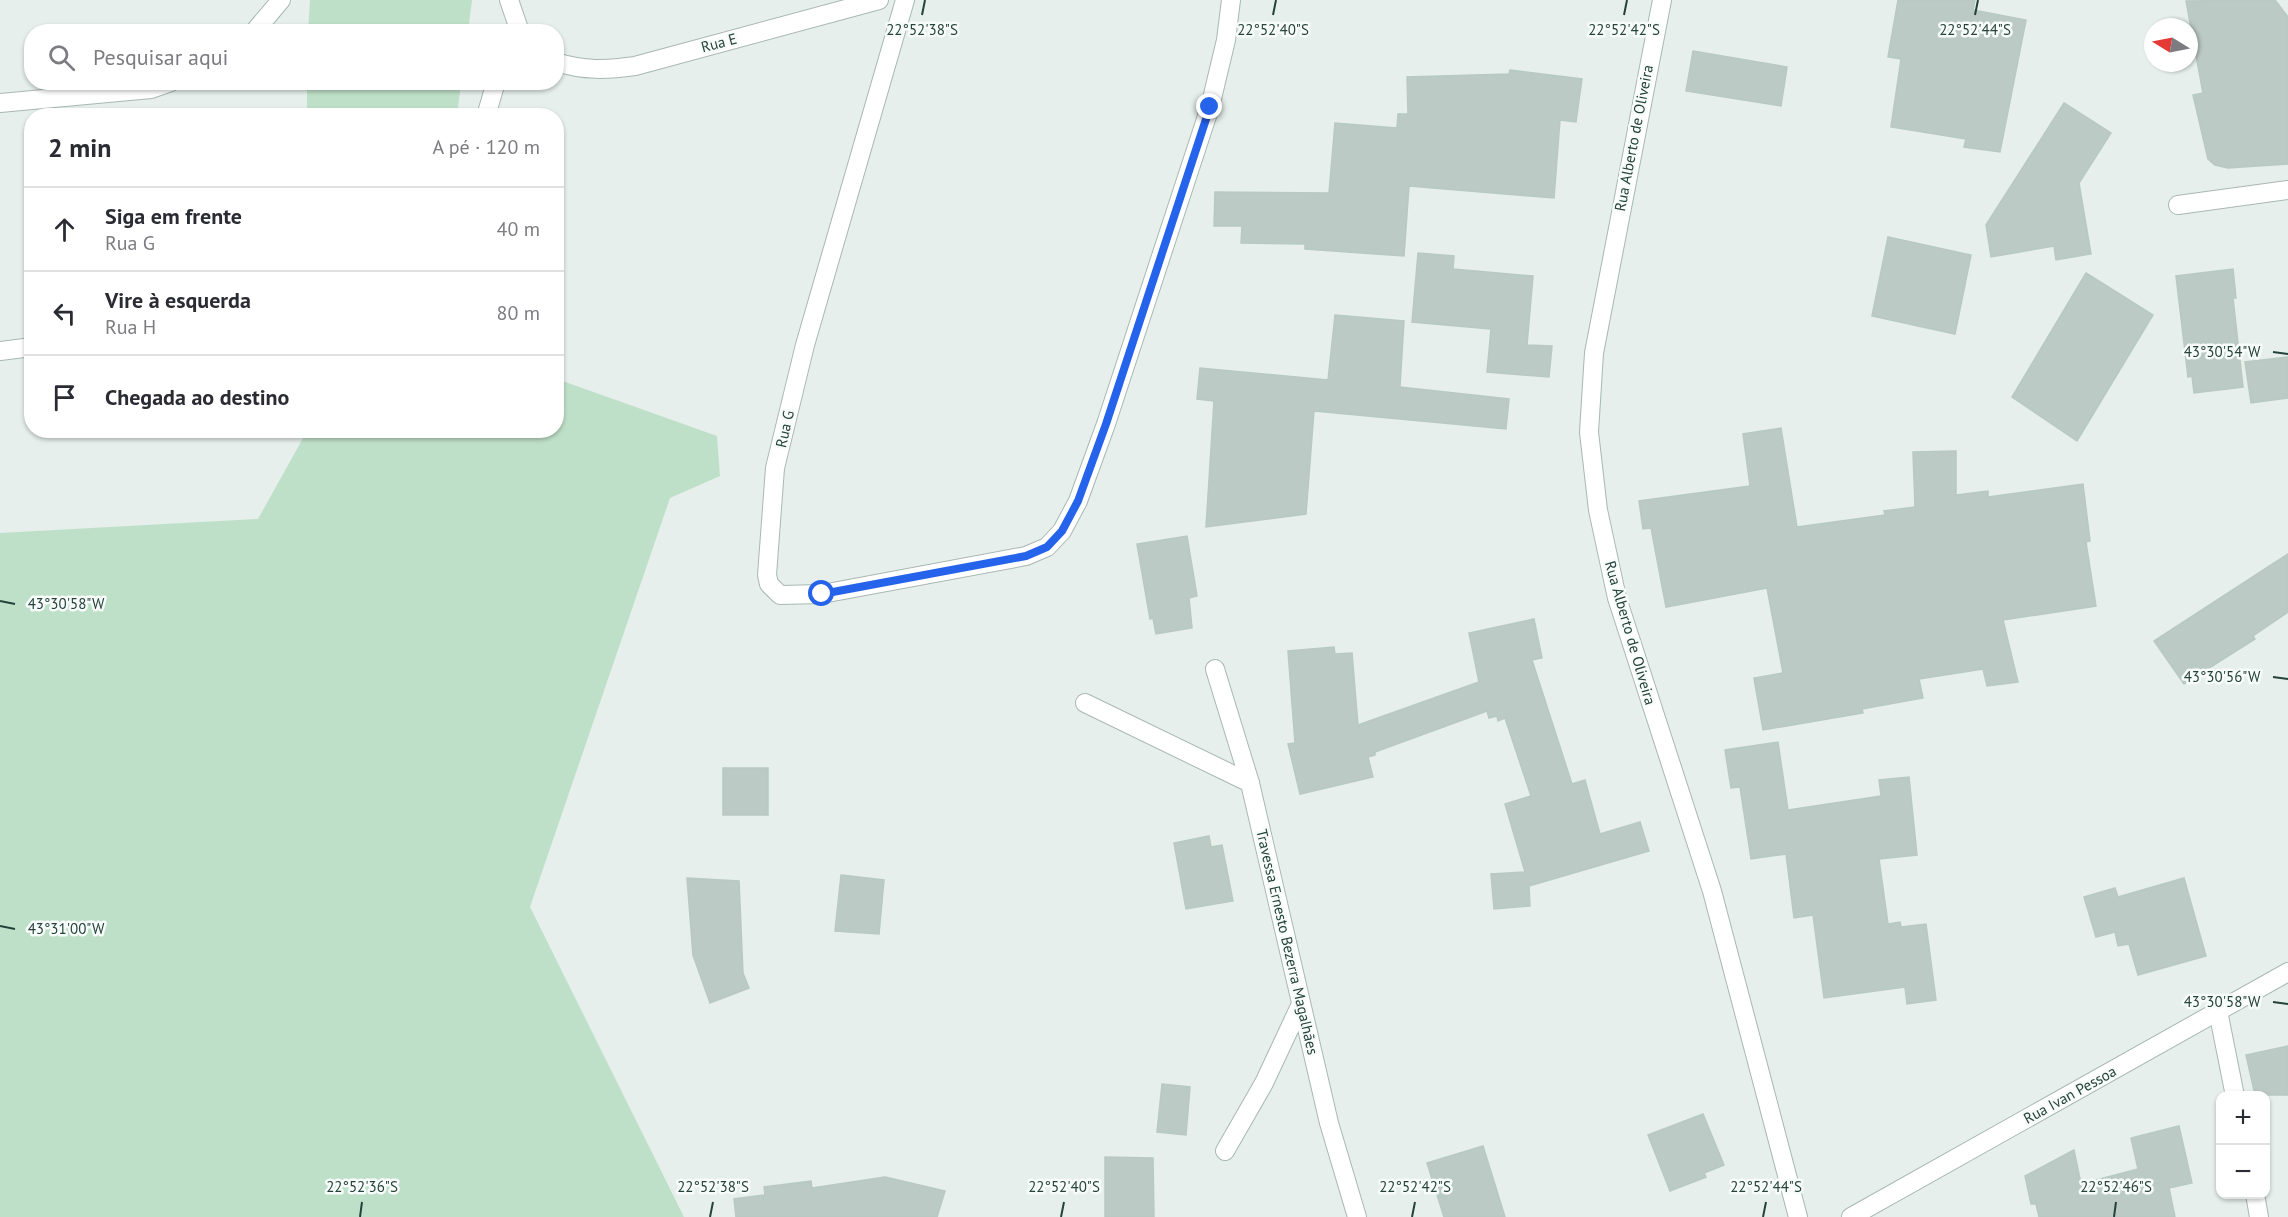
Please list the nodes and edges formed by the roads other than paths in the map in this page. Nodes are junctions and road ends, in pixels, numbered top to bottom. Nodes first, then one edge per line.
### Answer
1 (281, 0) edge
2 (509, 0) edge
3 (879, 0) edge
4 (905, 0) edge
5 (1231, 0) edge
6 (1662, 0) edge
7 (261, 24) edge
8 (517, 24) edge
9 (564, 65) edge
10 (140, 90) edge
11 (494, 90) edge
12 (0, 103) edge
13 (488, 108) edge
14 (2288, 190) edge
15 (2178, 205) dead end
16 (24, 348) edge
17 (0, 351) edge
18 (1215, 669) dead end
19 (1085, 703) dead end
20 (1250, 783) junction
21 (2288, 972) edge
22 (1301, 1004) junction
23 (2218, 1011) junction
24 (2234, 1091) edge
25 (1225, 1151) dead end
26 (2256, 1199) edge
27 (1357, 1217) edge
28 (1798, 1217) edge
29 (1851, 1217) edge
30 (2259, 1217) edge

1 - 7 street
2 - 8 street
3 - 9 street, Rua E
4 - 5 street, Rua G
6 - 28 street, Rua Alberto de Oliveira
10 - 12 street
11 - 13 street
14 - 15 street
16 - 17 street
18 - 20 street, Travessa Ernesto Bezerra Magalhães
19 - 20 street
20 - 22 street, Travessa Ernesto Bezerra Magalhães
21 - 23 street, Rua Ivan Pessoa
22 - 25 street
22 - 27 street, Travessa Ernesto Bezerra Magalhães
23 - 24 street
23 - 29 street, Rua Ivan Pessoa
26 - 30 street

